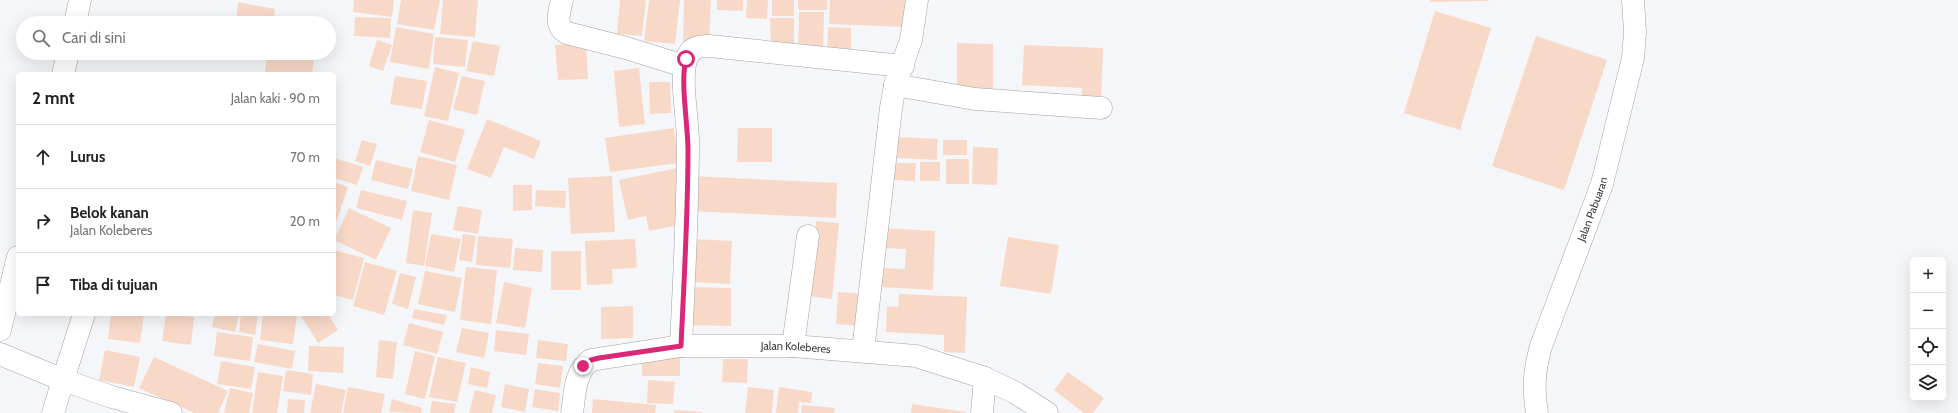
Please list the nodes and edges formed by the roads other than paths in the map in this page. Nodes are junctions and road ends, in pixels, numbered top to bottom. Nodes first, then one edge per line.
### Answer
1 (80, 0) edge
2 (562, 0) edge
3 (917, 0) edge
4 (1634, 0) edge
5 (77, 16) edge
6 (66, 60) edge
7 (684, 66) junction
8 (63, 72) edge
9 (899, 75) junction
10 (1101, 108) dead end
11 (808, 236) dead end
12 (11, 265) edge
13 (83, 316) edge
14 (0, 330) edge
15 (681, 346) junction
16 (793, 346) junction
17 (863, 350) junction
18 (0, 354) edge
19 (986, 378) junction
20 (63, 380) junction
21 (53, 413) edge
22 (171, 413) edge
23 (572, 413) edge
24 (982, 413) edge
25 (1047, 413) edge
26 (1537, 413) edge

1 - 5 street
2 - 7 street
3 - 9 street
4 - 26 street, Jalan Pabuaran
6 - 8 street
7 - 9 street
7 - 15 street
9 - 10 street
9 - 17 street
11 - 16 street
12 - 14 street
13 - 20 street
15 - 16 street, Jalan Koleberes
15 - 23 street, Jalan Koleberes
16 - 17 street, Jalan Koleberes
17 - 19 street, Jalan Koleberes
18 - 20 street
19 - 24 street
19 - 25 street, Jalan Koleberes
20 - 21 street
20 - 22 street

